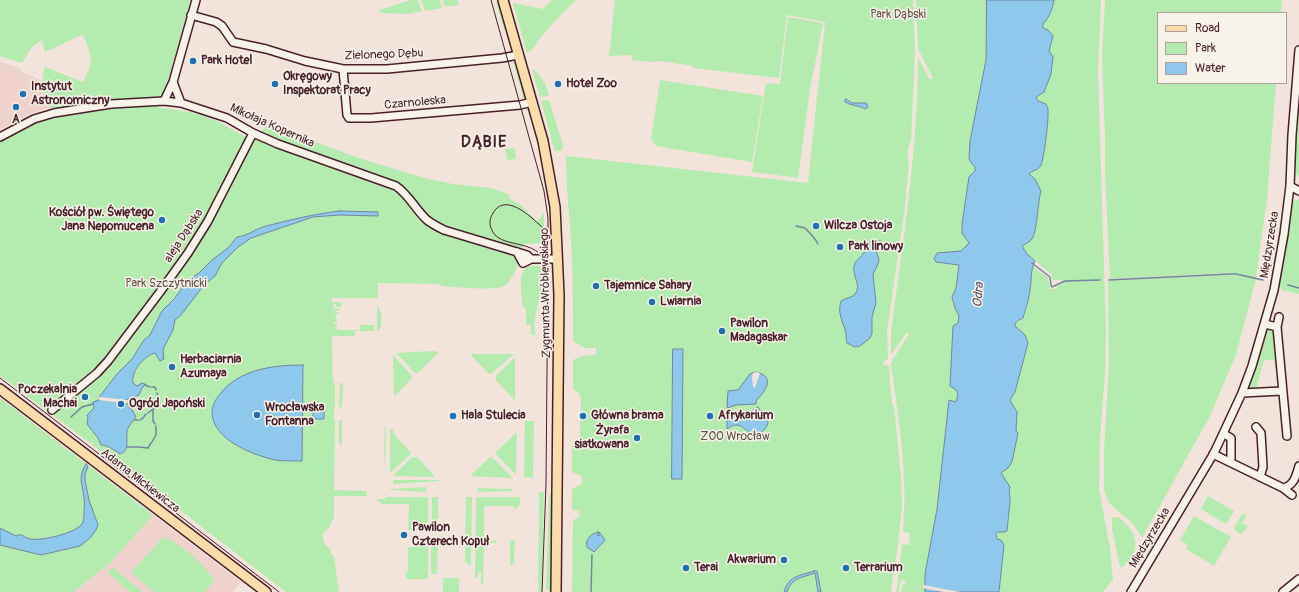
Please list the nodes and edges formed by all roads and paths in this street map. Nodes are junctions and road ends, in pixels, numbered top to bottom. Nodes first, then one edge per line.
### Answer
1 (196, 0) edge
2 (502, 0) edge
3 (191, 15) junction
4 (1299, 50) edge
5 (518, 55) junction
6 (343, 69) junction
7 (173, 82) junction
8 (164, 101) junction
9 (532, 102) junction
10 (181, 103) junction
11 (253, 133) junction
12 (0, 137) edge
13 (1290, 186) junction
14 (1299, 191) edge
15 (518, 252) junction
16 (531, 259) junction
17 (558, 259) junction
18 (1279, 317) dead end
19 (1265, 324) junction
20 (1277, 327) junction
21 (0, 389) edge
22 (1282, 391) junction
23 (1242, 393) junction
24 (52, 410) dead end
25 (1256, 427) dead end
26 (1224, 434) junction
27 (1287, 436) dead end
28 (1213, 454) junction
29 (1230, 462) junction
30 (1299, 466) edge
31 (1260, 477) junction
32 (1283, 488) junction
33 (1292, 495) dead end
34 (1299, 579) edge
35 (266, 592) edge
36 (556, 592) edge
37 (1131, 592) edge
38 (1283, 592) edge

1 - 3 street
2 - 5 main road, Zygmunta Wróblewskiego
3 - 6 street, Zielonego Dębu
3 - 7 street
4 - 13 street, Międzyrzecka
5 - 6 street, Zielonego Dębu
5 - 9 main road, Zygmunta Wróblewskiego
6 - 9 street, Czarnoleska
7 - 8 street
7 - 10 street
8 - 10 street, Mikołaja Kopernika
8 - 12 street, Mikołaja Kopernika
9 - 17 main road, Zygmunta Wróblewskiego
10 - 11 street, Mikołaja Kopernika
11 - 15 street, Mikołaja Kopernika
11 - 24 street, aleja Dąbska
13 - 14 street
13 - 19 street, Międzyrzecka
15 - 16 street, Mikołaja Kopernika
15 - 16 street, Mikołaja Kopernika
16 - 17 street, Mikołaja Kopernika
17 - 36 main road, Zygmunta Wróblewskiego
18 - 20 street
19 - 20 street
19 - 23 street, Międzyrzecka
20 - 22 street
21 - 35 main road, Adama Mickiewicza
22 - 23 street
22 - 27 street
23 - 26 street, Międzyrzecka
25 - 31 street
26 - 28 street, Międzyrzecka
26 - 29 street
28 - 29 street
28 - 37 street, Międzyrzecka
29 - 31 street
30 - 32 street
31 - 32 street
32 - 33 street
34 - 38 street

